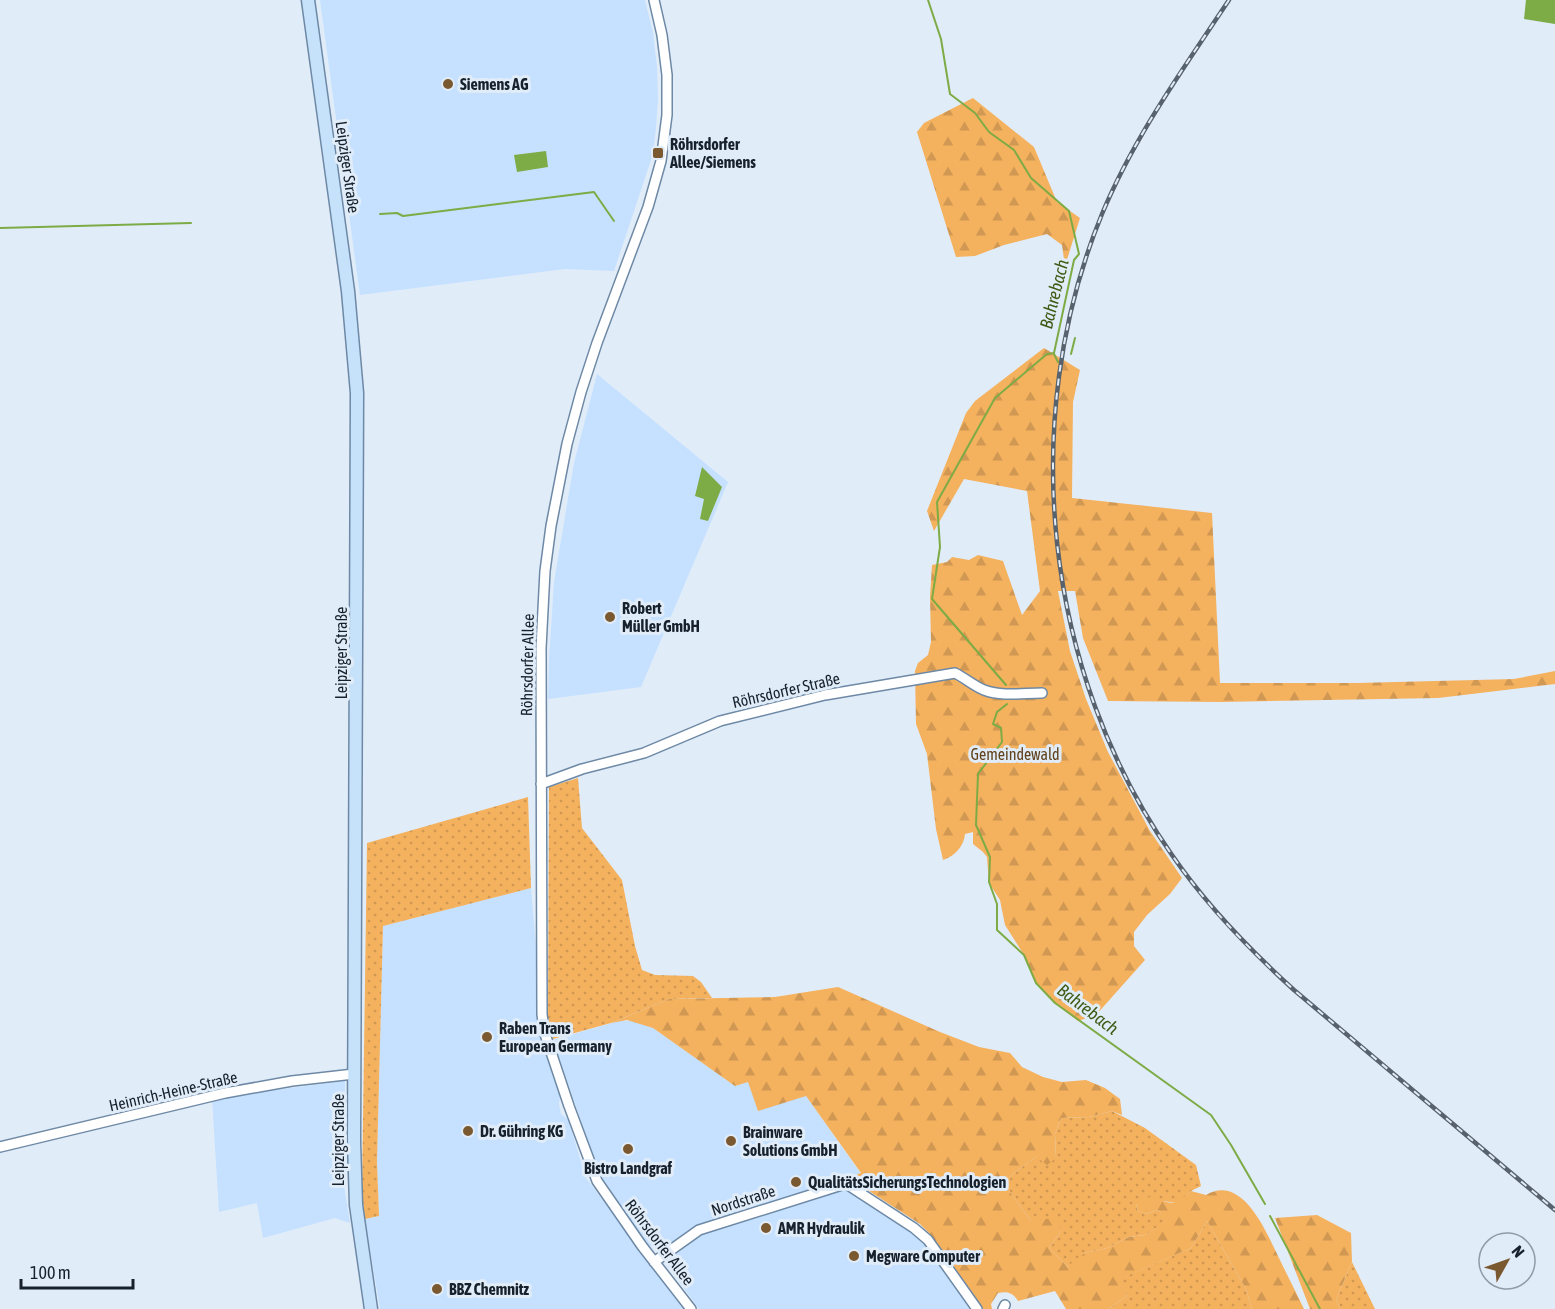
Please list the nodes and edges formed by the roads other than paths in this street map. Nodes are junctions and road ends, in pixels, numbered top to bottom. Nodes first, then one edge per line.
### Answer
1 (308, 0) edge
2 (654, 0) edge
3 (1042, 693) dead end
4 (541, 784) junction
5 (354, 1074) junction
6 (0, 1147) edge
7 (654, 1262) junction
8 (371, 1309) edge
9 (691, 1309) edge
10 (977, 1309) edge

1 - 5 main road, Leipziger Straße
2 - 4 street, Röhrsdorfer Allee
3 - 4 street, Röhrsdorfer Straße
4 - 7 street, Röhrsdorfer Allee
5 - 6 street, Heinrich-Heine-Straße
5 - 8 main road, Leipziger Straße
7 - 9 street, Röhrsdorfer Allee
7 - 10 street, Nordstraße

